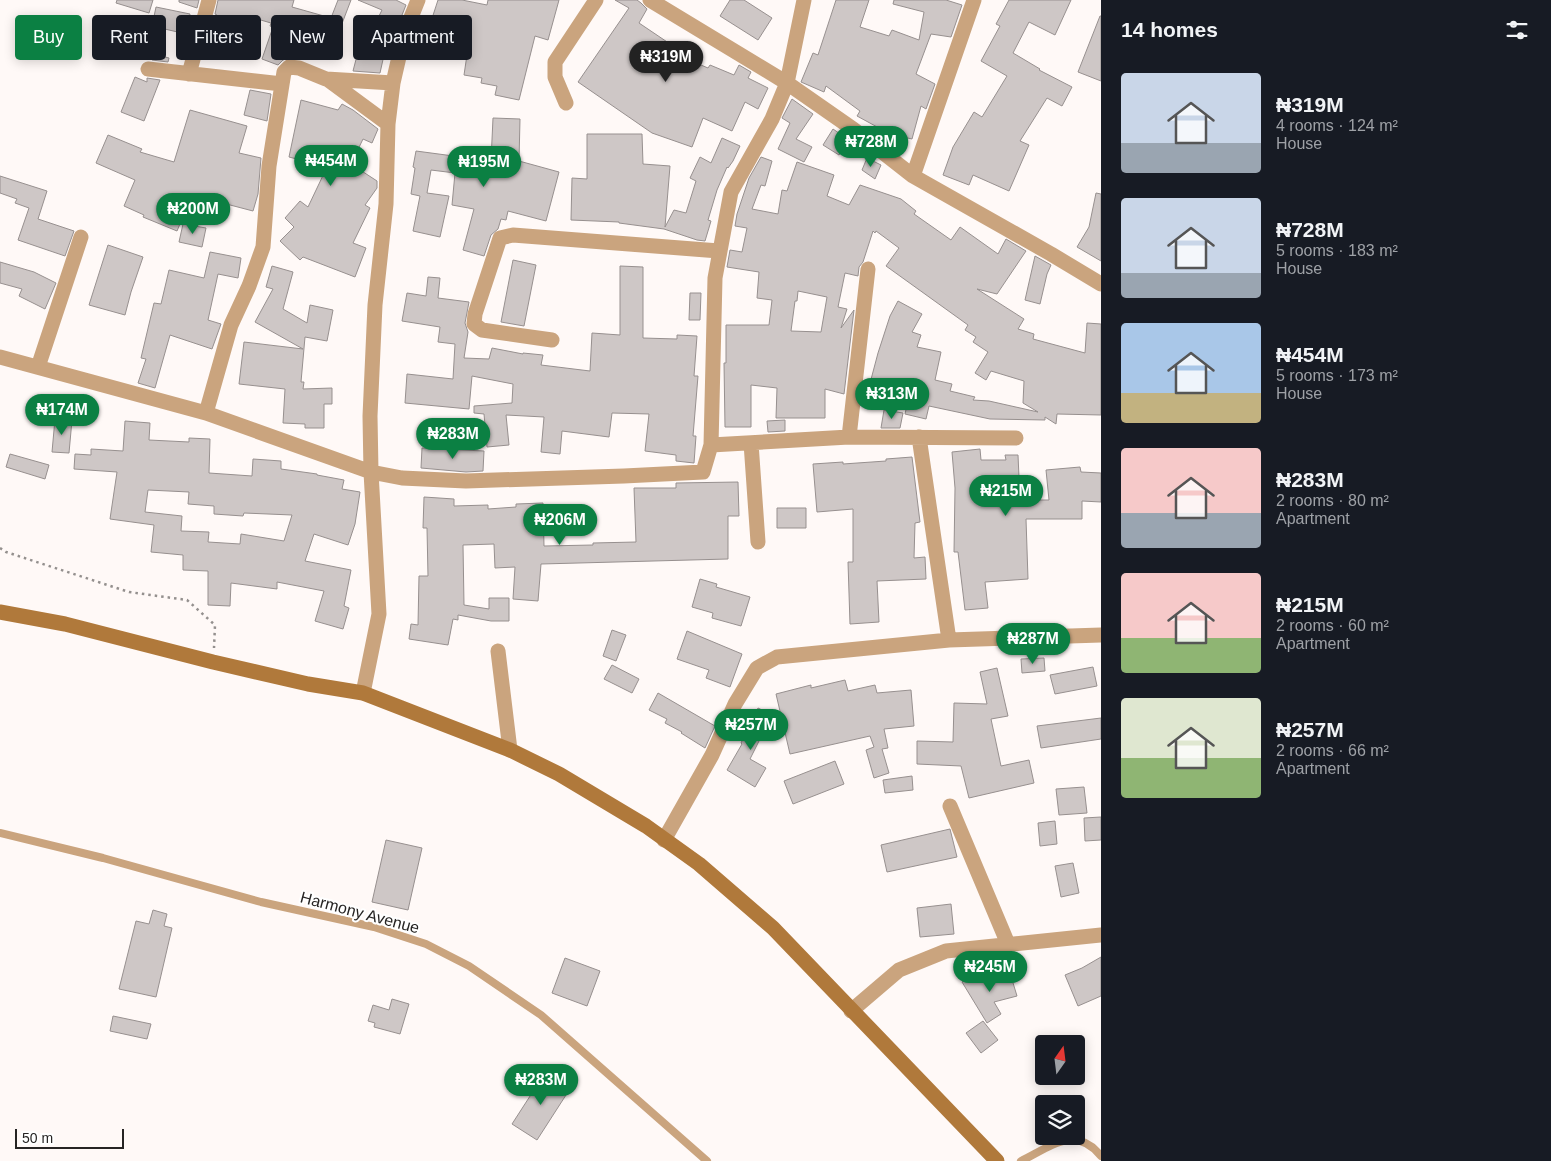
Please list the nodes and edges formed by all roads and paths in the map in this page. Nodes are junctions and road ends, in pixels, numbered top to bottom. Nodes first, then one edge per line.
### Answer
1 (209, 0) edge
2 (418, 0) edge
3 (596, 0) edge
4 (650, 0) edge
5 (804, 0) edge
6 (974, 0) edge
7 (148, 69) dead end
8 (189, 74) junction
9 (326, 79) junction
10 (393, 83) junction
11 (787, 83) junction
12 (282, 84) junction
13 (566, 103) dead end
14 (388, 124) junction
15 (913, 176) junction
16 (81, 237) dead end
17 (719, 251) junction
18 (868, 269) dead end
19 (1101, 284) edge
20 (552, 340) dead end
21 (0, 358) edge
22 (38, 368) junction
23 (206, 413) junction
24 (849, 437) junction
25 (919, 438) junction
26 (1016, 438) dead end
27 (751, 443) junction
28 (711, 445) junction
29 (371, 472) junction
30 (758, 542) dead end
31 (0, 548) edge
32 (0, 612) edge
33 (1101, 635) edge
34 (949, 640) junction
35 (498, 651) dead end
36 (214, 662) junction
37 (363, 693) junction
38 (510, 750) junction
39 (950, 806) dead end
40 (0, 833) edge
41 (664, 840) junction
42 (1101, 935) edge
43 (1008, 944) junction
44 (851, 1011) junction
45 (1101, 1156) edge
46 (707, 1161) edge
47 (997, 1161) edge
48 (1021, 1161) edge

1 - 8 street
2 - 10 street
3 - 13 street
4 - 11 street
5 - 11 street
6 - 15 street
7 - 8 street
8 - 12 street
9 - 10 street
9 - 12 street
9 - 14 street
10 - 14 street
11 - 15 street
11 - 17 street
12 - 23 street
14 - 29 street
15 - 19 street
16 - 22 street
17 - 20 street
17 - 28 street
18 - 24 street
21 - 22 street
22 - 23 street
23 - 29 street
24 - 25 street
24 - 27 street
25 - 26 street
25 - 34 street
27 - 28 street
27 - 30 street
28 - 29 street
29 - 37 street
31 - 36 path
32 - 36 street
33 - 34 street
34 - 41 street
35 - 38 street
36 - 37 street
37 - 38 street
38 - 41 street
39 - 43 street
40 - 46 lane, Harmony Avenue
41 - 44 street
42 - 43 street
43 - 44 street
44 - 47 street
45 - 48 lane

